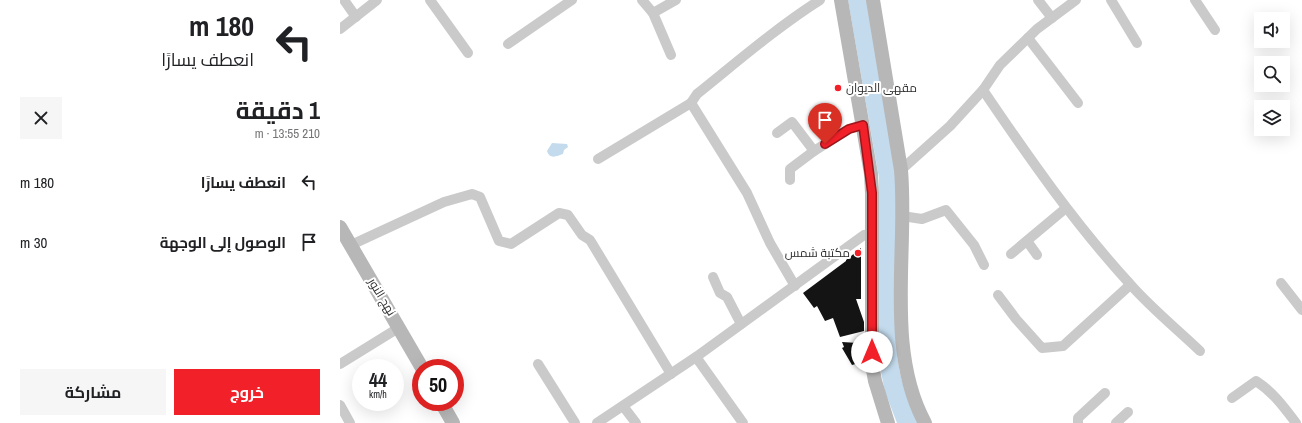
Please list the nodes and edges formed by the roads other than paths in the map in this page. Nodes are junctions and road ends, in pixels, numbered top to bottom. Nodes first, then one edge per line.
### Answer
1 (344, 0) edge
2 (377, 0) edge
3 (430, 0) edge
4 (572, 0) edge
5 (642, 0) edge
6 (676, 0) edge
7 (820, 0) edge
8 (841, 0) edge
9 (874, 0) edge
10 (1038, 0) edge
11 (1076, 0) edge
12 (1111, 0) edge
13 (1195, 0) edge
14 (653, 13) junction
15 (356, 17) junction
16 (1052, 18) junction
17 (340, 29) edge
18 (1215, 30) dead end
19 (1028, 38) junction
20 (1137, 42) dead end
21 (508, 44) dead end
22 (468, 53) dead end
23 (671, 55) dead end
24 (983, 90) junction
25 (692, 103) junction
26 (1078, 103) dead end
27 (863, 125) junction
28 (777, 133) dead end
29 (814, 152) junction
30 (598, 159) dead end
31 (901, 170) junction
32 (790, 180) dead end
33 (1066, 208) junction
34 (902, 216) junction
35 (340, 227) edge
36 (872, 234) junction
37 (1027, 241) junction
38 (351, 245) junction
39 (1011, 254) dead end
40 (1037, 255) dead end
41 (984, 265) dead end
42 (714, 276) dead end
43 (1281, 283) dead end
44 (1130, 285) junction
45 (795, 286) junction
46 (998, 295) dead end
47 (1302, 310) edge
48 (741, 324) junction
49 (400, 327) junction
50 (1200, 351) dead end
51 (696, 357) junction
52 (417, 359) edge
53 (340, 364) edge
54 (538, 364) dead end
55 (671, 374) junction
56 (1105, 393) dead end
57 (1232, 398) dead end
58 (340, 405) edge
59 (624, 406) junction
60 (446, 411) edge
61 (1128, 412) dead end
62 (350, 423) edge
63 (452, 423) edge
64 (575, 423) edge
65 (597, 423) edge
66 (636, 423) edge
67 (743, 423) edge
68 (888, 423) edge
69 (925, 423) edge
70 (1078, 423) edge
71 (1116, 423) edge
72 (1296, 423) edge

1 - 15 street
2 - 15 street
3 - 22 street
4 - 21 street
5 - 14 street
6 - 14 street
7 - 25 street
8 - 27 street
9 - 31 street
10 - 16 street
11 - 16 street
12 - 20 street
13 - 18 street
14 - 23 street
15 - 17 street
16 - 19 street
19 - 24 street
19 - 26 street
24 - 31 street
24 - 33 street
25 - 30 street
25 - 45 street
27 - 29 street
27 - 36 street
28 - 29 street
29 - 32 street
31 - 34 street
33 - 37 street
33 - 44 street
34 - 41 street
34 - 69 street
35 - 38 street, نهج النور
36 - 45 street
36 - 68 street
37 - 39 street
37 - 40 street
38 - 49 street, نهج النور
38 - 55 street
42 - 48 street
43 - 47 street
44 - 46 street
44 - 50 street
45 - 48 street
48 - 51 street
49 - 52 street, نهج النور
49 - 53 street
51 - 55 street
51 - 67 street
54 - 64 street
55 - 59 street
56 - 70 street
57 - 72 street
58 - 62 street
59 - 65 street
59 - 66 street
60 - 63 street
61 - 71 street

